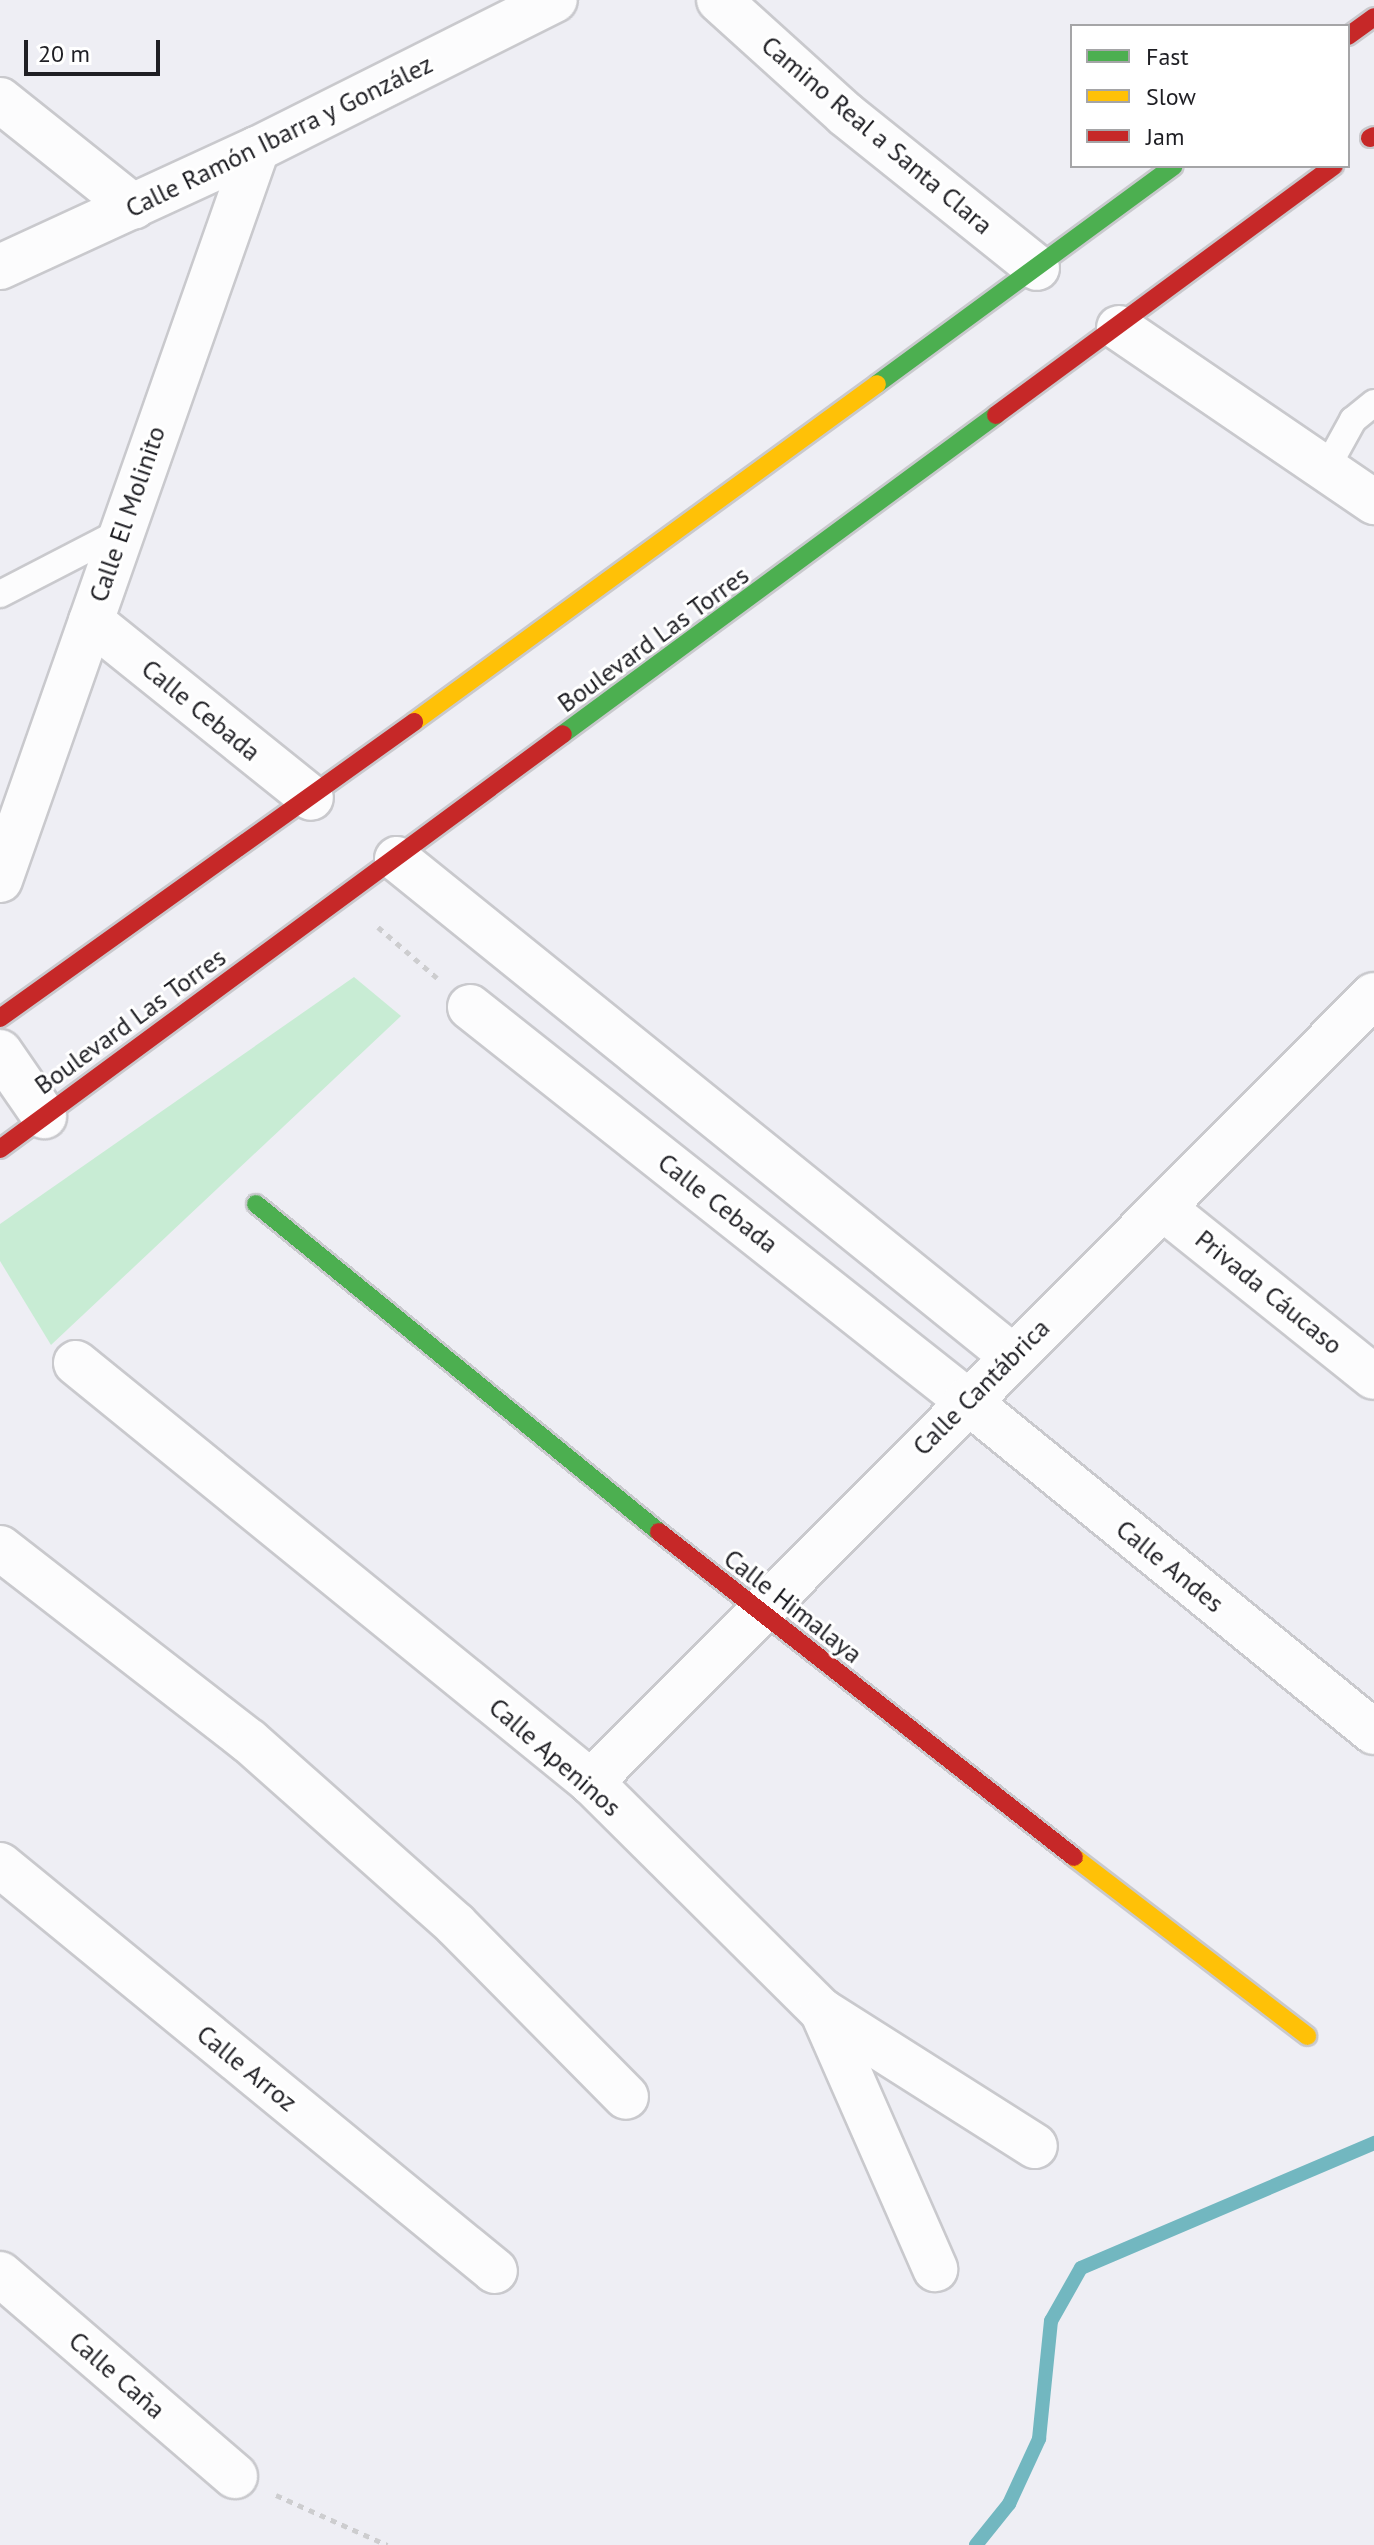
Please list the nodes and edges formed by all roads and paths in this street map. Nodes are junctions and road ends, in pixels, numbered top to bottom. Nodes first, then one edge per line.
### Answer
1 (555, 0) edge
2 (719, 0) edge
3 (1374, 17) edge
4 (1350, 35) edge
5 (0, 100) edge
6 (257, 149) junction
7 (1171, 168) edge
8 (1331, 168) edge
9 (134, 207) junction
10 (0, 267) edge
11 (1037, 268) junction
12 (1119, 328) junction
13 (1374, 403) edge
14 (1326, 469) junction
15 (1374, 502) edge
16 (120, 532) junction
17 (0, 594) edge
18 (91, 621) junction
19 (311, 798) junction
20 (397, 859) junction
21 (0, 880) edge
22 (345, 897) junction
23 (470, 1007) joint
24 (1369, 1010) edge
25 (0, 1018) edge
26 (0, 1052) edge
27 (44, 1116) junction
28 (0, 1149) edge
29 (256, 1204) dead end
30 (1163, 1208) junction
31 (1012, 1356) junction
32 (76, 1363) dead end
33 (1374, 1377) edge
34 (966, 1400) junction
35 (0, 1548) edge
36 (760, 1615) junction
37 (1374, 1732) edge
38 (591, 1782) junction
39 (0, 1865) edge
40 (822, 2011) junction
41 (1307, 2036) dead end
42 (626, 2097) dead end
43 (1035, 2146) dead end
44 (935, 2269) dead end
45 (495, 2271) dead end
46 (0, 2274) edge
47 (235, 2476) joint
48 (387, 2545) edge

1 - 6 street, Calle Ramón Ibarra y González
2 - 11 street, Camino Real a Santa Clara
3 - 4 main road
5 - 9 street
6 - 9 street, Calle Ramón Ibarra y González
6 - 16 street, Calle El Molinito
7 - 11 main road
8 - 12 main road, Boulevard Las Torres
9 - 10 street, Calle Ramón Ibarra y González
11 - 19 main road
12 - 14 street
12 - 20 main road, Boulevard Las Torres
13 - 14 lane
14 - 15 street
16 - 17 lane
16 - 18 street, Calle El Molinito
18 - 19 street, Calle Cebada
18 - 21 street, Calle El Molinito
19 - 25 main road
20 - 22 main road, Boulevard Las Torres
20 - 31 street
22 - 23 path
22 - 27 main road, Boulevard Las Torres
23 - 34 street, Calle Cebada
24 - 30 street, Calle Cantábrica
26 - 27 street
27 - 28 main road, Boulevard Las Torres
29 - 36 main road, Calle Himalaya
30 - 31 street, Calle Cantábrica
30 - 33 street, Privada Cáucaso
31 - 34 street, Calle Cantábrica
32 - 38 street, Calle Apeninos
34 - 36 street, Calle Cantábrica
34 - 37 street, Calle Andes
35 - 42 street
36 - 38 street, Calle Cantábrica
36 - 41 main road, Calle Himalaya
38 - 40 street, Calle Apeninos
39 - 45 street, Calle Arroz
40 - 43 street, Calle Apeninos
40 - 44 street
46 - 47 street, Calle Caña
47 - 48 path

